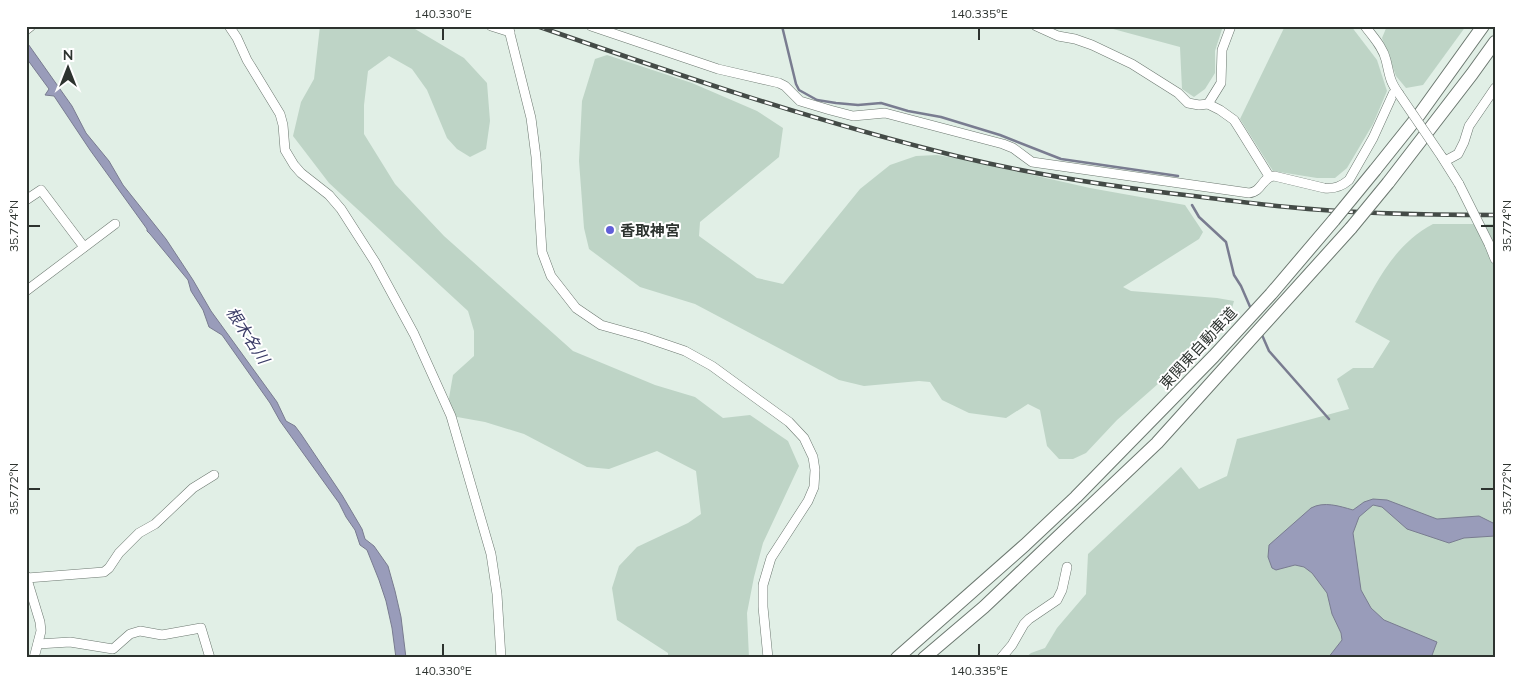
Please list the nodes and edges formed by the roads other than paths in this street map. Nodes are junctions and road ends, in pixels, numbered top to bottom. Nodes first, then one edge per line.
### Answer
1 (31, 26) edge
2 (229, 26) edge
3 (491, 26) edge
4 (590, 26) edge
5 (1036, 26) edge
6 (1232, 26) edge
7 (1365, 26) edge
8 (1483, 26) edge
9 (509, 29) edge
10 (26, 30) edge
11 (1495, 42) edge
12 (1495, 88) edge
13 (1398, 92) junction
14 (1208, 104) junction
15 (1444, 159) junction
16 (1269, 176) junction
17 (26, 200) edge
18 (115, 224) dead end
19 (84, 247) junction
20 (1495, 259) edge
21 (26, 291) edge
22 (214, 475) dead end
23 (1067, 567) dead end
24 (27, 577) edge
25 (38, 644) junction
26 (34, 658) edge
27 (210, 658) edge
28 (501, 658) edge
29 (768, 658) edge
30 (897, 658) edge
31 (924, 658) edge
32 (1001, 658) edge

1 - 10 street
2 - 28 street
3 - 9 street
4 - 16 street
5 - 14 street
6 - 14 street
7 - 13 street
8 - 30 highway, 東関東自動車道, bridge
9 - 29 street
11 - 31 highway, bridge
12 - 15 street
13 - 15 street, bridge
13 - 16 street
14 - 16 street
15 - 20 street, bridge
17 - 19 street
18 - 19 street
19 - 21 street
22 - 24 street
23 - 32 street
24 - 25 street
25 - 26 street
25 - 27 street

